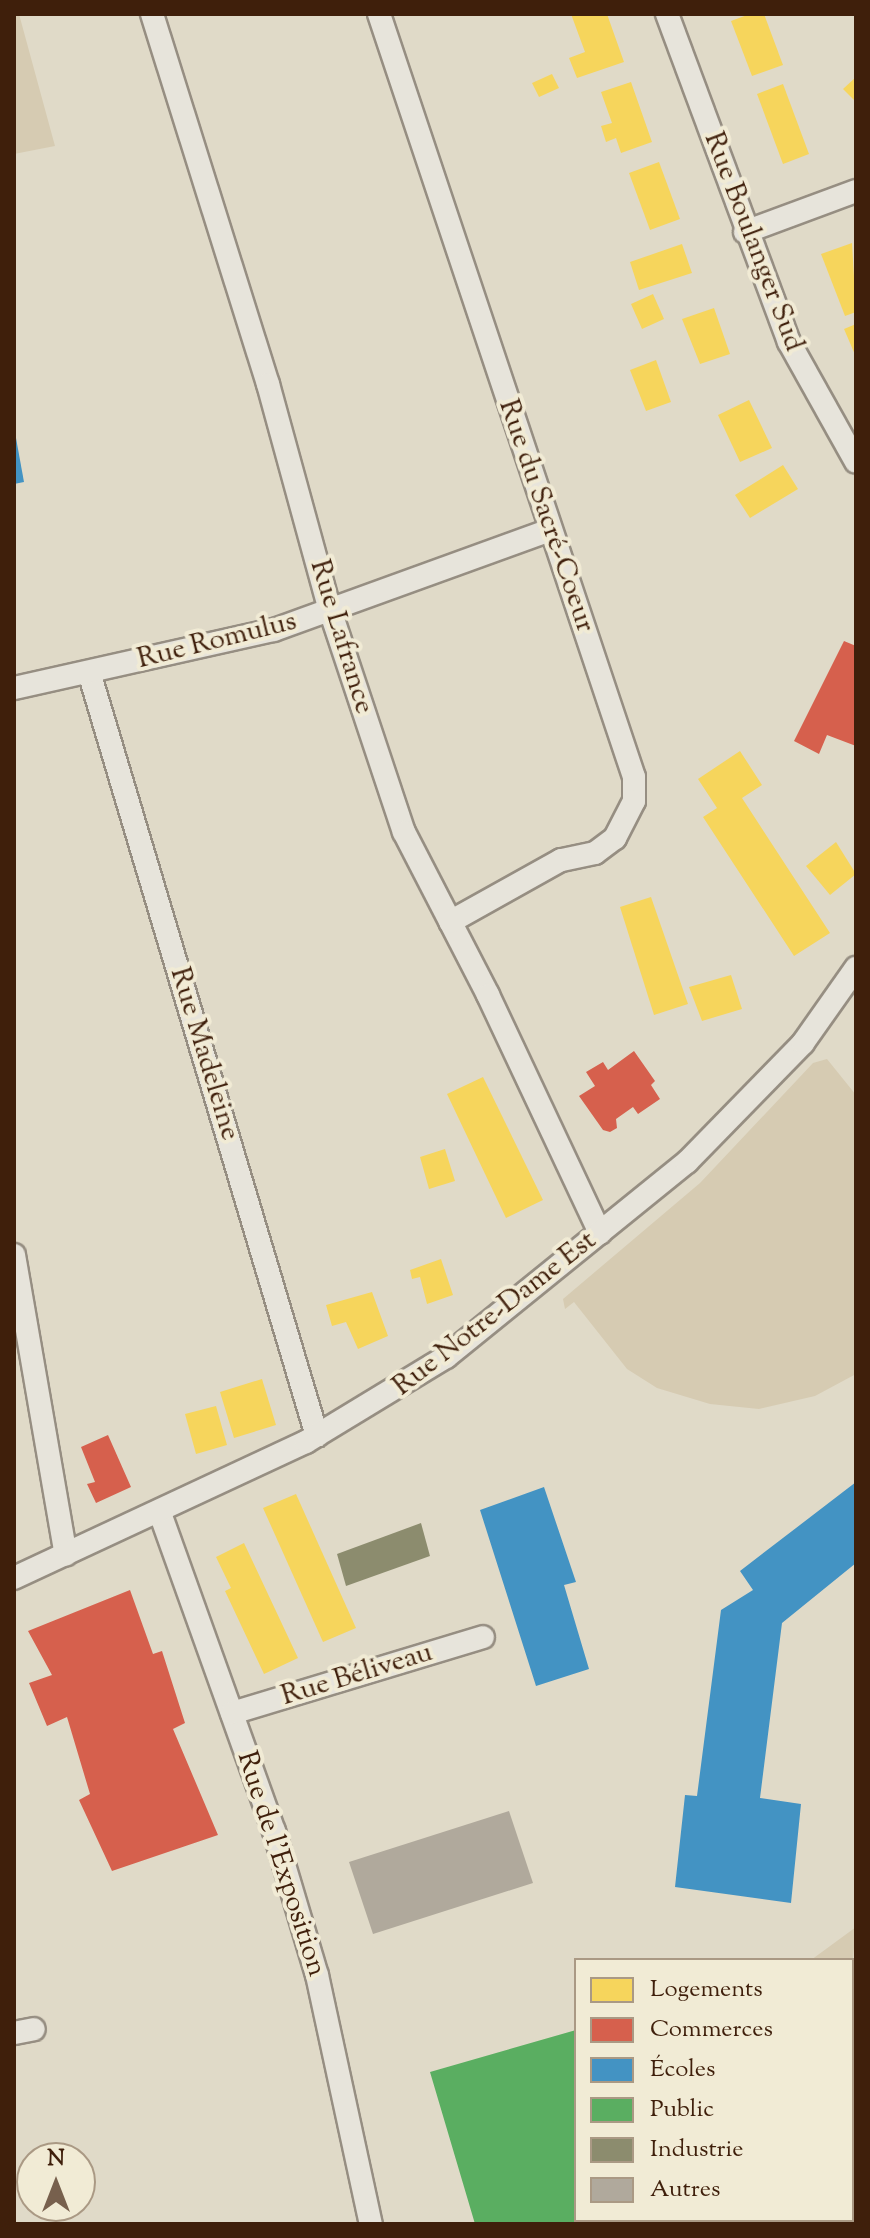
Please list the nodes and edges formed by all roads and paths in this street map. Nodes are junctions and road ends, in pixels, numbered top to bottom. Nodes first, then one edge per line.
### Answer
1 (152, 14) edge
2 (379, 14) edge
3 (667, 14) edge
4 (856, 191) edge
5 (745, 232) junction
6 (856, 462) edge
7 (551, 530) junction
8 (330, 610) junction
9 (89, 672) junction
10 (14, 688) edge
11 (450, 922) junction
12 (856, 968) edge
13 (600, 1233) junction
14 (14, 1255) edge
15 (317, 1436) junction
16 (160, 1513) junction
17 (66, 1555) junction
18 (14, 1578) edge
19 (483, 1637) dead end
20 (232, 1713) junction
21 (371, 2224) edge

1 - 8 street, Rue Lafrance
2 - 7 street, Rue du Sacré-Coeur
3 - 5 street, Rue Boulanger Sud
4 - 5 street
5 - 6 street, Rue Boulanger Sud
7 - 8 street, Rue Romulus
7 - 11 street, Rue du Sacré-Coeur
8 - 9 street, Rue Romulus
8 - 11 street, Rue Lafrance
9 - 10 street, Rue Romulus
9 - 15 street, Rue Madeleine
11 - 13 street, Rue Lafrance
12 - 13 street, Rue Notre-Dame Est
13 - 15 street, Rue Notre-Dame Est
14 - 17 street
15 - 16 street, Rue Notre-Dame Est
16 - 17 street, Rue Notre-Dame Est
16 - 20 street, Rue de l'Exposition
17 - 18 street, Rue Notre-Dame Est
19 - 20 street, Rue Béliveau
20 - 21 street, Rue de l'Exposition

